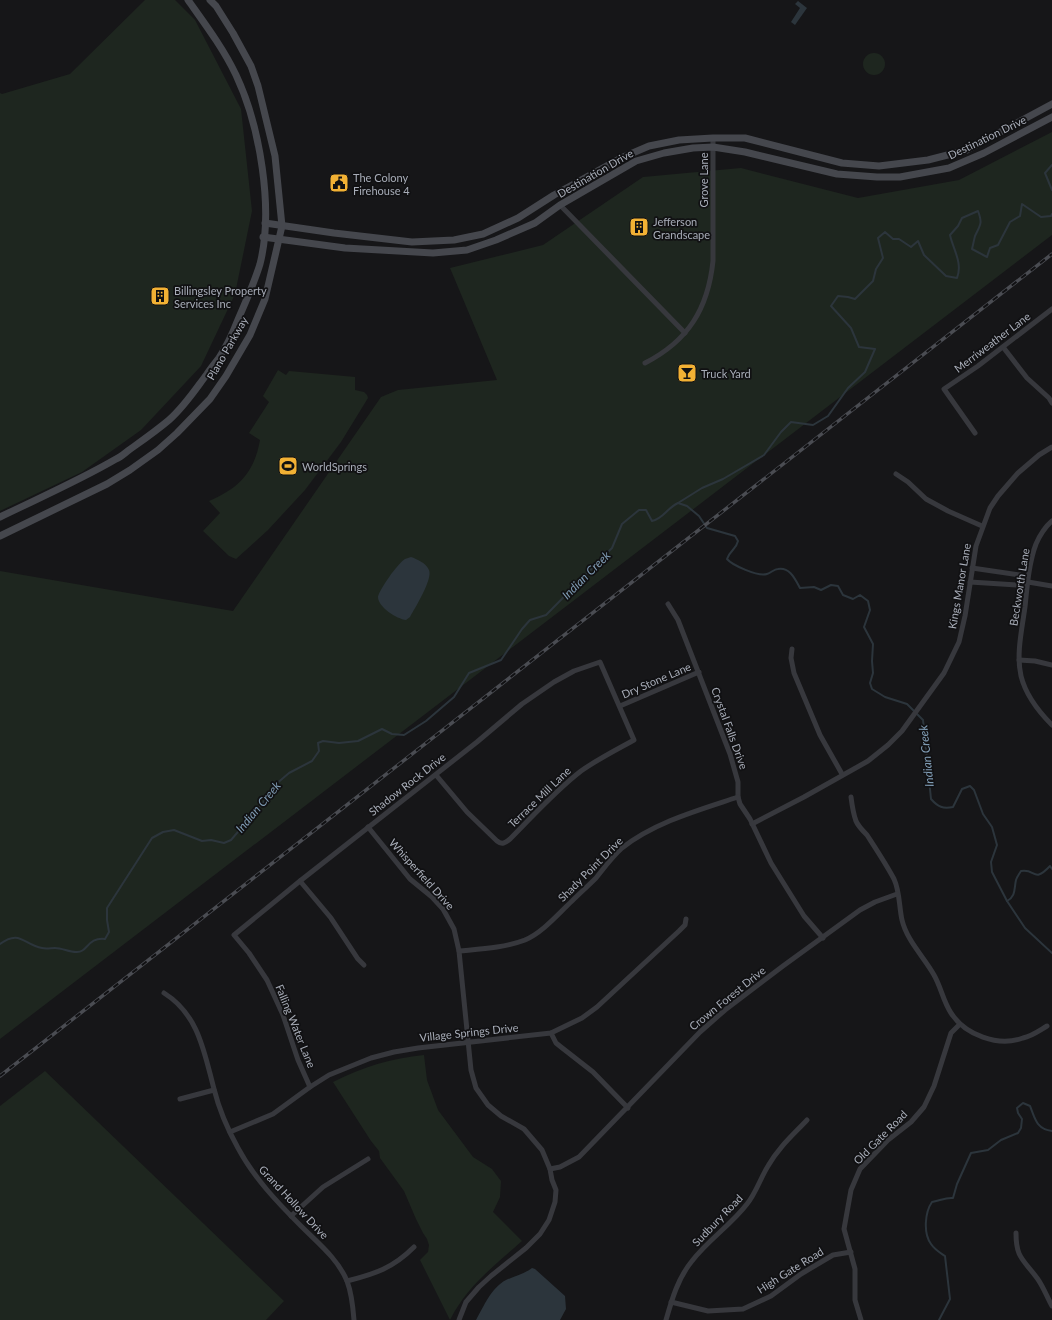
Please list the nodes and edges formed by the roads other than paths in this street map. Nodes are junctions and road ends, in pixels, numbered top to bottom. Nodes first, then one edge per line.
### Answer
1 (188, 0) edge
2 (210, 0) edge
3 (1052, 104) edge
4 (1052, 117) edge
5 (713, 138) junction
6 (713, 147) junction
7 (880, 166) junction
8 (877, 177) junction
9 (560, 205) junction
10 (265, 223) junction
11 (282, 226) junction
12 (263, 237) junction
13 (280, 239) junction
14 (1052, 309) edge
15 (685, 333) junction
16 (1003, 347) junction
17 (645, 363) dead end
18 (1052, 403) edge
19 (975, 433) dead end
20 (1052, 447) edge
21 (896, 474) dead end
22 (0, 517) edge
23 (1052, 521) edge
24 (982, 526) junction
25 (0, 536) edge
26 (972, 568) junction
27 (970, 582) junction
28 (1028, 582) junction
29 (1052, 586) edge
30 (668, 604) dead end
31 (792, 649) dead end
32 (1019, 660) junction
33 (1052, 665) edge
34 (699, 672) junction
35 (620, 706) junction
36 (1052, 725) edge
37 (842, 774) junction
38 (436, 775) junction
39 (738, 797) junction
40 (851, 797) dead end
41 (752, 824) junction
42 (368, 827) junction
43 (300, 881) junction
44 (897, 894) junction
45 (686, 919) dead end
46 (234, 935) joint
47 (823, 938) junction
48 (459, 951) junction
49 (364, 965) dead end
50 (164, 993) dead end
51 (960, 1024) junction
52 (1047, 1026) dead end
53 (551, 1033) junction
54 (468, 1042) junction
55 (310, 1087) junction
56 (214, 1090) junction
57 (180, 1099) dead end
58 (628, 1108) junction
59 (807, 1120) dead end
60 (230, 1132) junction
61 (368, 1159) dead end
62 (550, 1169) junction
63 (291, 1216) junction
64 (1016, 1233) dead end
65 (414, 1247) dead end
66 (851, 1252) junction
67 (347, 1281) junction
68 (671, 1302) junction
69 (1052, 1306) edge
70 (354, 1320) edge
71 (459, 1320) edge
72 (666, 1320) edge
73 (861, 1320) edge

1 - 10 street, Plano Parkway
2 - 11 street, Plano Parkway
3 - 7 street, Destination Drive
4 - 8 street, Destination Drive
5 - 6 street, Grove Lane
5 - 7 street, Destination Drive
5 - 11 street, Destination Drive
6 - 8 street, Destination Drive
6 - 9 street, Destination Drive
6 - 15 street, Grove Lane
7 - 8 street
9 - 13 street, Destination Drive
9 - 15 street
10 - 11 street, Destination Drive
10 - 12 street, Plano Parkway
11 - 13 street, Plano Parkway
12 - 13 street, Destination Drive
12 - 22 street, Plano Parkway
13 - 25 street, Plano Parkway
14 - 16 street, Merriweather Lane
15 - 17 street, Grove Lane
16 - 18 street
16 - 19 street, Merriweather Lane
20 - 24 street, Kings Manor Lane
21 - 24 street
23 - 28 street, Beckworth Lane
24 - 26 street, Kings Manor Lane
26 - 27 street, Kings Manor Lane
26 - 28 street
27 - 28 street
27 - 37 street, Kings Manor Lane
28 - 29 street
28 - 32 street, Beckworth Lane
30 - 34 street, Crystal Falls Drive
31 - 37 street
32 - 33 street
32 - 36 street, Beckworth Lane
34 - 35 street, Dry Stone Lane
34 - 39 street, Crystal Falls Drive
35 - 38 street, Shadow Rock Drive
35 - 38 street, Terrace Mill Lane
37 - 41 street, Kings Manor Lane
38 - 42 street, Shadow Rock Drive
39 - 41 street, Crystal Falls Drive
39 - 48 street, Shady Point Drive
40 - 44 street
41 - 47 street, Crystal Falls Drive
42 - 43 street, Shadow Rock Drive
42 - 48 street, Whisperfield Drive
43 - 46 street, Shadow Rock Drive
43 - 49 street
44 - 47 street, Crown Forest Drive
44 - 51 street
45 - 53 street, Village Springs Drive
46 - 55 street, Falling Water Lane
47 - 58 street, Crown Forest Drive
48 - 54 street, Whisperfield Drive
50 - 56 street, Grand Hollow Drive
51 - 52 street
51 - 66 street, Old Gate Road
53 - 54 street, Village Springs Drive
53 - 58 street
54 - 55 street, Village Springs Drive
54 - 62 street, Whisperfield Drive
55 - 60 street, Village Springs Drive
56 - 57 street
56 - 60 street, Grand Hollow Drive
58 - 62 street, Crown Forest Drive
59 - 68 street, Sudbury Road
60 - 63 street, Grand Hollow Drive
61 - 63 street
62 - 71 street, Whisperfield Drive
63 - 67 street, Grand Hollow Drive
64 - 69 street
65 - 67 street
66 - 68 street, High Gate Road
66 - 73 street, Old Gate Road
67 - 70 street, Grand Hollow Drive
68 - 72 street, Sudbury Road

